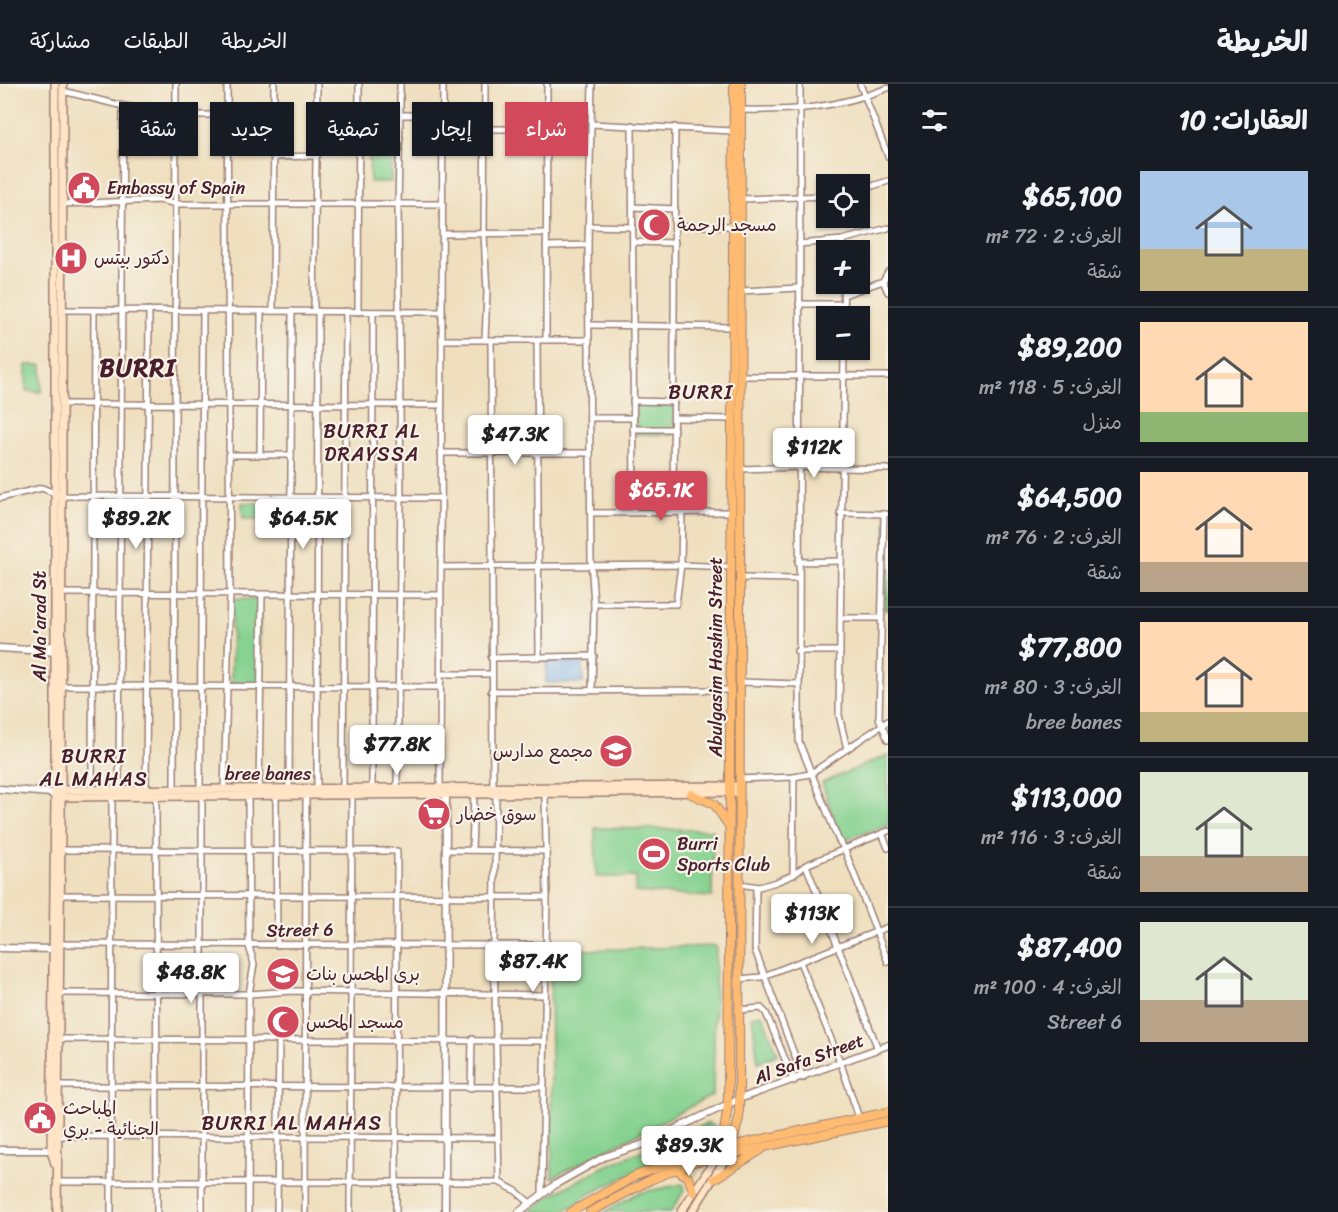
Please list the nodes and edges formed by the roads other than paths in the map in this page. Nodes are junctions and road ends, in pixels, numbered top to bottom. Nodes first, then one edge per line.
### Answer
1 (55, 84) edge
2 (176, 84) edge
3 (227, 84) edge
4 (274, 84) edge
5 (317, 84) edge
6 (359, 84) edge
7 (400, 84) edge
8 (443, 84) edge
9 (485, 84) edge
10 (548, 84) edge
11 (592, 84) edge
12 (734, 84) edge
13 (741, 84) edge
14 (800, 84) edge
15 (860, 84) edge
16 (63, 87) edge
17 (888, 88) edge
18 (865, 97) junction
19 (175, 102) edge
20 (226, 102) edge
21 (275, 102) edge
22 (317, 102) edge
23 (359, 102) edge
24 (400, 102) edge
25 (443, 102) edge
26 (484, 102) edge
27 (547, 102) edge
28 (119, 105) edge
29 (741, 110) junction
30 (800, 111) junction
31 (400, 115) edge
32 (412, 115) edge
33 (591, 124) junction
34 (632, 125) junction
35 (675, 127) junction
36 (734, 130) junction
37 (122, 156) edge
38 (176, 156) edge
39 (226, 156) edge
40 (317, 156) joint
41 (360, 156) edge
42 (399, 156) edge
43 (443, 156) edge
44 (483, 156) edge
45 (546, 156) edge
46 (888, 156) edge
47 (275, 157) joint
48 (888, 181) edge
49 (870, 187) edge
50 (816, 197) edge
51 (741, 199) junction
52 (799, 199) junction
53 (360, 202) junction
54 (122, 203) junction
55 (227, 203) junction
56 (275, 203) junction
57 (316, 203) junction
58 (63, 204) junction
59 (177, 204) junction
60 (398, 204) junction
61 (443, 204) junction
62 (633, 207) junction
63 (675, 209) junction
64 (589, 226) junction
65 (675, 226) junction
66 (733, 226) junction
67 (633, 227) junction
68 (888, 228) edge
69 (546, 233) junction
70 (442, 234) junction
71 (484, 234) junction
72 (842, 240) edge
73 (633, 242) junction
74 (816, 242) edge
75 (675, 243) junction
76 (799, 244) junction
77 (588, 245) junction
78 (546, 246) junction
79 (888, 272) edge
80 (883, 281) junction
81 (799, 288) junction
82 (59, 291) junction
83 (740, 291) junction
84 (888, 292) edge
85 (844, 295) joint
86 (799, 304) junction
87 (844, 304) joint
88 (63, 310) junction
89 (94, 310) junction
90 (122, 310) junction
91 (148, 310) junction
92 (176, 310) junction
93 (203, 311) junction
94 (230, 311) junction
95 (261, 311) junction
96 (273, 311) junction
97 (292, 311) junction
98 (316, 311) junction
99 (346, 311) junction
100 (358, 312) junction
101 (373, 312) junction
102 (399, 312) junction
103 (442, 312) junction
104 (589, 325) junction
105 (633, 325) junction
106 (674, 326) junction
107 (732, 327) junction
108 (537, 339) junction
109 (546, 339) junction
110 (442, 340) junction
111 (488, 340) junction
112 (589, 340) junction
113 (844, 360) edge
114 (740, 376) junction
115 (798, 376) junction
116 (843, 376) junction
117 (888, 376) edge
118 (60, 401) junction
119 (633, 401) junction
120 (674, 402) junction
121 (120, 403) junction
122 (148, 403) junction
123 (202, 403) junction
124 (229, 403) junction
125 (261, 403) junction
126 (94, 404) junction
127 (176, 404) junction
128 (319, 404) junction
129 (345, 404) junction
130 (372, 404) junction
131 (291, 405) junction
132 (401, 405) junction
133 (442, 405) junction
134 (590, 418) junction
135 (633, 418) junction
136 (674, 418) junction
137 (732, 419) junction
138 (633, 429) junction
139 (674, 429) junction
140 (441, 453) junction
141 (590, 453) junction
142 (291, 454) junction
143 (491, 454) junction
144 (538, 454) junction
145 (230, 455) junction
146 (260, 455) junction
147 (798, 466) junction
148 (841, 468) junction
149 (740, 469) junction
150 (888, 469) edge
151 (55, 492) junction
152 (62, 496) junction
153 (93, 496) junction
154 (121, 496) junction
155 (148, 496) junction
156 (174, 496) junction
157 (202, 497) junction
158 (229, 497) junction
159 (291, 497) junction
160 (0, 498) edge
161 (319, 498) junction
162 (345, 498) junction
163 (372, 498) junction
164 (401, 498) junction
165 (441, 498) junction
166 (673, 510) junction
167 (634, 511) junction
168 (682, 511) junction
169 (732, 512) junction
170 (591, 513) junction
171 (840, 513) junction
172 (886, 514) edge
173 (841, 561) junction
174 (798, 562) junction
175 (681, 565) junction
176 (441, 567) junction
177 (491, 567) junction
178 (540, 567) junction
179 (593, 567) junction
180 (731, 567) junction
181 (740, 578) junction
182 (797, 579) junction
183 (58, 593) junction
184 (93, 593) junction
185 (120, 593) junction
186 (147, 593) junction
187 (174, 594) junction
188 (201, 594) junction
189 (230, 594) junction
190 (262, 594) junction
191 (291, 594) junction
192 (318, 594) junction
193 (345, 594) junction
194 (371, 594) junction
195 (399, 594) junction
196 (440, 595) junction
197 (594, 604) junction
198 (883, 615) edge
199 (841, 618) junction
200 (0, 648) edge
201 (58, 648) junction
202 (797, 651) junction
203 (840, 651) junction
204 (594, 656) junction
205 (539, 657) junction
206 (491, 658) junction
207 (888, 671) edge
208 (881, 673) junction
209 (440, 674) junction
210 (491, 674) junction
211 (740, 682) junction
212 (797, 684) junction
213 (58, 686) junction
214 (93, 686) junction
215 (119, 686) junction
216 (147, 686) junction
217 (175, 686) junction
218 (200, 686) junction
219 (229, 686) junction
220 (260, 686) junction
221 (291, 686) junction
222 (317, 687) junction
223 (344, 687) junction
224 (371, 687) junction
225 (398, 687) junction
226 (440, 687) junction
227 (592, 690) junction
228 (731, 690) junction
229 (491, 691) junction
230 (885, 722) edge
231 (888, 740) edge
232 (847, 749) junction
233 (813, 772) junction
234 (794, 777) junction
235 (735, 785) junction
236 (317, 788) junction
237 (343, 788) junction
238 (372, 788) junction
239 (397, 788) junction
240 (0, 789) edge
241 (92, 789) junction
242 (119, 789) junction
243 (146, 789) junction
244 (174, 789) junction
245 (224, 789) junction
246 (259, 789) junction
247 (289, 789) junction
248 (443, 791) junction
249 (495, 791) junction
250 (201, 792) junction
251 (57, 793) junction
252 (474, 794) junction
253 (545, 794) junction
254 (691, 794) junction
255 (248, 795) junction
256 (276, 795) junction
257 (306, 795) junction
258 (352, 795) junction
259 (112, 796) junction
260 (156, 796) junction
261 (730, 828) junction
262 (885, 832) edge
263 (844, 848) junction
264 (888, 848) edge
265 (157, 849) junction
266 (61, 850) junction
267 (112, 850) junction
268 (203, 850) junction
269 (249, 850) junction
270 (278, 850) junction
271 (305, 850) junction
272 (352, 850) junction
273 (446, 850) junction
274 (472, 850) junction
275 (495, 851) junction
276 (547, 851) junction
277 (806, 865) junction
278 (793, 875) junction
279 (739, 884) junction
280 (756, 886) junction
281 (57, 895) junction
282 (158, 895) junction
283 (278, 895) junction
284 (446, 895) junction
285 (112, 896) junction
286 (203, 896) junction
287 (248, 896) junction
288 (305, 896) junction
289 (397, 896) junction
290 (494, 896) junction
291 (350, 897) junction
292 (547, 897) junction
293 (888, 927) edge
294 (876, 932) junction
295 (351, 944) junction
296 (112, 945) junction
297 (158, 945) junction
298 (277, 945) junction
299 (305, 945) junction
300 (396, 945) junction
301 (446, 945) junction
302 (494, 945) junction
303 (546, 945) junction
304 (202, 946) junction
305 (249, 946) junction
306 (57, 947) junction
307 (838, 947) junction
308 (0, 948) edge
309 (800, 962) junction
310 (888, 962) edge
311 (764, 976) junction
312 (739, 979) junction
313 (60, 993) junction
314 (112, 993) junction
315 (158, 993) junction
316 (202, 993) junction
317 (305, 993) junction
318 (351, 993) junction
319 (396, 993) junction
320 (249, 994) junction
321 (446, 994) junction
322 (495, 995) junction
323 (544, 995) junction
324 (739, 1010) junction
325 (60, 1039) junction
326 (112, 1039) junction
327 (157, 1039) junction
328 (203, 1039) junction
329 (248, 1039) junction
330 (396, 1039) junction
331 (446, 1039) junction
332 (472, 1039) junction
333 (279, 1040) junction
334 (304, 1040) junction
335 (350, 1040) junction
336 (495, 1040) junction
337 (543, 1041) junction
338 (888, 1045) edge
339 (878, 1049) junction
340 (841, 1064) junction
341 (803, 1078) junction
342 (794, 1081) junction
343 (112, 1085) junction
344 (202, 1085) junction
345 (56, 1086) junction
346 (156, 1086) junction
347 (248, 1087) junction
348 (279, 1087) junction
349 (304, 1087) junction
350 (350, 1087) junction
351 (395, 1087) junction
352 (446, 1087) junction
353 (544, 1087) junction
354 (471, 1088) junction
355 (495, 1089) junction
356 (739, 1099) junction
357 (728, 1104) junction
358 (888, 1112) edge
359 (859, 1118) junction
360 (888, 1121) edge
361 (55, 1136) junction
362 (111, 1136) junction
363 (157, 1137) junction
364 (201, 1137) junction
365 (248, 1137) junction
366 (278, 1137) junction
367 (305, 1137) junction
368 (350, 1137) junction
369 (395, 1137) junction
370 (445, 1137) junction
371 (496, 1138) junction
372 (732, 1145) junction
373 (767, 1147) junction
374 (0, 1150) edge
375 (55, 1150) junction
376 (725, 1151) junction
377 (718, 1156) junction
378 (676, 1169) junction
379 (714, 1179) junction
380 (157, 1181) junction
381 (278, 1181) junction
382 (57, 1182) junction
383 (110, 1182) junction
384 (202, 1182) junction
385 (248, 1182) junction
386 (304, 1182) junction
387 (396, 1182) junction
388 (445, 1182) junction
389 (498, 1182) junction
390 (350, 1183) junction
391 (694, 1192) junction
392 (542, 1193) junction
393 (530, 1203) junction
394 (57, 1212) edge
395 (111, 1212) edge
396 (157, 1212) edge
397 (202, 1212) edge
398 (248, 1212) edge
399 (277, 1212) edge
400 (305, 1212) edge
401 (350, 1212) edge
402 (396, 1212) edge
403 (445, 1212) edge
404 (519, 1212) edge
405 (571, 1212) edge
406 (590, 1212) edge
407 (681, 1212) edge
408 (692, 1212) edge

1 - 82 main road, Al Ma'arad St
2 - 19 street
3 - 20 street
4 - 21 street
5 - 22 street
6 - 23 street
7 - 24 street
8 - 25 street
9 - 26 street
10 - 27 street
11 - 33 street
12 - 36 main road, Abulgasim Hashim Street
13 - 29 main road, Abulgasim Hashim Street
14 - 30 street
15 - 18 street
16 - 28 street
16 - 58 main road, Al Ma'arad St
17 - 18 street
18 - 30 street
18 - 46 street
29 - 30 street
29 - 51 main road, Abulgasim Hashim Street
30 - 52 street
31 - 32 street
33 - 34 street
33 - 64 street
34 - 35 street
34 - 62 street
35 - 36 street
35 - 63 street
36 - 66 main road, Abulgasim Hashim Street
37 - 54 street
38 - 59 street
39 - 55 street
40 - 47 street
40 - 57 street
41 - 53 street
42 - 60 street
43 - 61 street
44 - 71 street
45 - 69 street
47 - 56 street
48 - 49 street
50 - 52 street
51 - 52 street
51 - 83 main road, Abulgasim Hashim Street
52 - 76 street
53 - 57 street
53 - 60 street
53 - 100 street
54 - 58 street
54 - 59 street
54 - 90 street
55 - 56 street
55 - 59 street
55 - 94 street
56 - 57 street
56 - 96 street
57 - 98 street
58 - 82 main road, Al Ma'arad St
59 - 92 street
60 - 61 street
60 - 102 street
61 - 70 street
62 - 63 street
62 - 67 street
63 - 65 street
64 - 67 street
64 - 77 street
65 - 66 street
65 - 75 street
66 - 107 main road, Abulgasim Hashim Street
67 - 73 street
68 - 72 street
69 - 71 street
69 - 78 street
70 - 71 street
70 - 103 street
71 - 111 street
73 - 75 street
73 - 105 street
74 - 76 street
75 - 106 street
76 - 81 street
77 - 78 street
77 - 104 street
78 - 109 street
79 - 80 street
80 - 84 street
80 - 85 street
81 - 83 street
81 - 86 street
82 - 88 main road, Al Ma'arad St
82 - 118 main road, Al Ma'arad St
83 - 114 main road, Abulgasim Hashim Street
85 - 87 street
86 - 87 street
86 - 115 street
88 - 89 street
88 - 118 main road, Al Ma'arad St
89 - 90 street
89 - 126 street
90 - 91 street
90 - 121 street
91 - 92 street
91 - 122 street
92 - 93 street
92 - 127 street
93 - 94 street
93 - 123 street
94 - 95 street
94 - 124 street
95 - 96 street
95 - 125 street
96 - 97 street
97 - 98 street
97 - 131 street
98 - 99 street
98 - 128 street
99 - 100 street
99 - 129 street
100 - 101 street
101 - 102 street
101 - 130 street
102 - 103 street
102 - 132 street
103 - 110 street
104 - 105 street
104 - 112 street
105 - 106 street
105 - 119 street
106 - 107 street
106 - 120 street
107 - 137 main road, Abulgasim Hashim Street
108 - 109 street
108 - 111 street
108 - 144 street
109 - 112 street
110 - 111 street
110 - 133 street
111 - 143 street
112 - 134 street
113 - 116 street
114 - 115 street
114 - 149 main road, Abulgasim Hashim Street
115 - 116 street
115 - 147 street
116 - 117 street
116 - 148 street
118 - 126 street
118 - 151 main road, Al Ma'arad St
118 - 152 main road, Al Ma'arad St
119 - 120 street
119 - 135 street
120 - 136 street
121 - 122 street
121 - 126 street
121 - 154 street
122 - 127 street
122 - 155 street
123 - 124 street
123 - 127 street
123 - 157 street
124 - 125 street
124 - 145 street
125 - 131 street
125 - 146 street
126 - 153 street
127 - 156 street
128 - 129 street
128 - 131 street
128 - 161 street
129 - 130 street
129 - 162 street
130 - 132 street
130 - 163 street
131 - 142 street
132 - 133 street
132 - 164 street
133 - 140 street
134 - 135 street
134 - 141 street
135 - 138 street
136 - 137 street
136 - 139 street
137 - 169 main road, Abulgasim Hashim Street
138 - 139 street
138 - 167 street
139 - 166 street
140 - 143 street
140 - 165 street
141 - 144 street
141 - 170 street
142 - 146 street
142 - 159 street
143 - 144 street
143 - 177 street
144 - 178 street
145 - 146 street
145 - 158 street
147 - 148 street
147 - 149 street
147 - 174 street
148 - 150 street
148 - 171 street
149 - 181 main road, Abulgasim Hashim Street
151 - 152 street
151 - 160 street
151 - 183 main road, Al Ma'arad St
152 - 153 street
152 - 183 main road, Al Ma'arad St
153 - 154 street
153 - 184 street
154 - 155 street
154 - 185 street
155 - 156 street
155 - 186 street
156 - 157 street
156 - 187 street
157 - 158 street
157 - 188 street
158 - 159 street
158 - 189 street
159 - 161 street
159 - 191 street
161 - 162 street
161 - 192 street
162 - 163 street
162 - 193 street
163 - 164 street
163 - 194 street
164 - 165 street
164 - 195 street
165 - 176 street
166 - 167 street
166 - 168 street
167 - 170 street
168 - 169 street
168 - 175 street
169 - 180 main road, Abulgasim Hashim Street
170 - 179 street
171 - 172 street
171 - 173 street
172 - 198 street
173 - 174 street
173 - 199 street
174 - 182 street
175 - 179 street
175 - 180 street
175 - 197 street
176 - 177 street
176 - 196 street
177 - 178 street
177 - 206 street
178 - 179 street
178 - 205 street
179 - 197 street
180 - 228 main road, Abulgasim Hashim Street
181 - 182 street
181 - 211 main road, Abulgasim Hashim Street
182 - 202 street
183 - 184 street
183 - 201 main road, Al Ma'arad St
184 - 185 street
184 - 214 street
185 - 186 street
185 - 215 street
186 - 187 street
186 - 216 street
187 - 188 street
187 - 217 street
188 - 189 street
188 - 218 street
189 - 190 street
189 - 219 street
190 - 191 street
190 - 220 street
191 - 192 street
191 - 221 street
192 - 193 street
192 - 222 street
193 - 194 street
193 - 223 street
194 - 195 street
194 - 224 street
195 - 196 street
195 - 225 street
196 - 209 street
197 - 204 street
198 - 199 street
198 - 208 street
199 - 203 street
200 - 201 street
201 - 213 main road, Al Ma'arad St
202 - 203 street
202 - 212 street
203 - 232 street
204 - 205 street
204 - 227 street
205 - 206 street
206 - 210 street
207 - 208 street
208 - 230 street
209 - 210 street
209 - 226 street
210 - 229 street
211 - 212 street
211 - 235 main road, Abulgasim Hashim Street
212 - 233 street
213 - 214 street
213 - 251 main road, Al Ma'arad St
214 - 215 street
214 - 241 street
215 - 216 street
215 - 242 street
216 - 217 street
216 - 243 street
217 - 218 street
217 - 244 street
218 - 219 street
218 - 250 street
219 - 220 street
219 - 245 street
220 - 221 street
220 - 246 street
221 - 222 street
221 - 247 street
222 - 223 street
222 - 236 street
223 - 224 street
223 - 237 street
224 - 225 street
224 - 238 street
225 - 226 street
225 - 239 street
226 - 248 street
227 - 228 street
227 - 229 street
228 - 235 main road, Abulgasim Hashim Street
229 - 249 street
230 - 231 street
230 - 232 street
232 - 233 street
233 - 234 street
233 - 263 street
234 - 235 street
234 - 278 street
235 - 249 main road, bree banes
235 - 254 main road, bree banes
235 - 261 main road, Abulgasim Hashim Street
235 - 279 main road, Abulgasim Hashim Street
236 - 237 main road, bree banes
236 - 247 main road, bree banes
237 - 238 main road, bree banes
238 - 239 main road, bree banes
239 - 248 main road, bree banes
240 - 251 street, bree banes
241 - 242 main road, bree banes
241 - 251 main road, bree banes
242 - 243 main road, bree banes
243 - 244 main road, bree banes
244 - 250 main road, bree banes
245 - 246 main road, bree banes
245 - 250 main road, bree banes
246 - 247 main road, bree banes
248 - 249 main road, bree banes
248 - 252 main road, bree banes
248 - 258 main road, bree banes
248 - 273 street
249 - 252 main road, bree banes
249 - 253 main road, bree banes
249 - 275 street
250 - 255 main road, bree banes
250 - 260 main road, bree banes
250 - 268 street
251 - 259 main road, bree banes
251 - 266 main road, Al Ma'arad St
251 - 281 main road, Al Ma'arad St
252 - 274 street
253 - 254 main road, bree banes
253 - 276 street
254 - 261 main road
255 - 256 main road, bree banes
255 - 269 street
256 - 257 main road, bree banes
256 - 270 street
257 - 258 main road, bree banes
257 - 271 street
258 - 272 street
259 - 260 main road, bree banes
259 - 267 street
260 - 265 street
261 - 357 main road, Abulgasim Hashim Street
262 - 263 street
262 - 264 street
263 - 277 street
263 - 294 street
265 - 267 street
265 - 268 street
265 - 282 street
266 - 267 street
266 - 281 main road, Al Ma'arad St
267 - 285 street
268 - 269 street
268 - 286 street
269 - 270 street
269 - 287 street
270 - 271 street
270 - 283 street
271 - 272 street
271 - 288 street
272 - 289 street
272 - 291 street
273 - 274 street
273 - 284 street
274 - 275 street
275 - 276 street
275 - 290 street
276 - 292 street
277 - 278 street
277 - 307 street
278 - 280 street
279 - 280 street
279 - 312 main road, Abulgasim Hashim Street
280 - 311 street
281 - 285 street
281 - 306 main road, Al Ma'arad St
282 - 285 street
282 - 286 street
282 - 297 street
283 - 287 street
283 - 288 street
283 - 298 street
284 - 289 street
284 - 290 street
284 - 301 street
285 - 296 street
286 - 287 street
286 - 304 street
287 - 305 street
288 - 291 street
288 - 299 street
289 - 291 street
289 - 300 street
290 - 292 street
290 - 302 street
291 - 295 street
292 - 303 street
293 - 294 street
294 - 307 street
294 - 310 street
295 - 299 street, Street 6
295 - 300 street, Street 6
295 - 318 street
296 - 297 street, Street 6
296 - 306 street, Street 6
296 - 314 street
297 - 304 street, Street 6
297 - 315 street
298 - 299 street, Street 6
298 - 305 street, Street 6
299 - 317 street
300 - 301 street, Street 6
300 - 319 street
301 - 302 street, Street 6
301 - 321 street
302 - 303 street, Street 6
302 - 322 street
303 - 323 street
304 - 305 street, Street 6
304 - 316 street
305 - 320 street
306 - 308 street
306 - 313 main road, Al Ma'arad St
306 - 345 main road, Al Ma'arad St
307 - 309 street
307 - 339 street
309 - 311 street
309 - 340 street
311 - 312 street
311 - 341 street
312 - 324 main road, Abulgasim Hashim Street
313 - 314 street
313 - 325 main road, Al Ma'arad St
314 - 315 street
314 - 326 street
315 - 316 street
315 - 327 street
316 - 320 street
316 - 328 street
317 - 318 street
317 - 320 street
317 - 334 street
318 - 319 street
318 - 335 street
319 - 321 street
319 - 330 street
320 - 329 street
321 - 322 street
321 - 331 street
322 - 323 street
322 - 336 street
323 - 337 street
324 - 342 street
324 - 356 main road, Abulgasim Hashim Street
325 - 326 street
325 - 345 main road, Al Ma'arad St
326 - 327 street
326 - 343 street
327 - 328 street
327 - 346 street
328 - 329 street
328 - 344 street
329 - 333 street
329 - 347 street
330 - 331 street
330 - 335 street
330 - 351 street
331 - 332 street
331 - 352 street
332 - 336 street
332 - 354 street
333 - 334 street
333 - 348 street
334 - 335 street
334 - 349 street
335 - 350 street
336 - 337 street
336 - 355 street
337 - 353 street
338 - 339 street, Al Safa Street
339 - 340 street, Al Safa Street
340 - 341 street, Al Safa Street
340 - 359 street
341 - 342 street, Al Safa Street
342 - 356 street, Al Safa Street
343 - 345 street
343 - 346 street
343 - 362 street
344 - 346 street
344 - 347 street
344 - 364 street
345 - 361 main road, Al Ma'arad St
346 - 363 street
347 - 348 street
347 - 365 street
348 - 349 street
348 - 366 street
349 - 350 street
349 - 367 street
350 - 351 street
350 - 368 street
351 - 352 street
351 - 369 street
352 - 354 street
352 - 370 street
353 - 355 street
353 - 392 street
354 - 355 street
355 - 371 street
356 - 357 street, Al Safa Street
356 - 372 main road, Abulgasim Hashim Street
357 - 376 main road, Abulgasim Hashim Street
357 - 392 street, Al Safa Street
358 - 359 main road
359 - 372 main road
360 - 373 main road
361 - 362 street
361 - 375 main road, Al Ma'arad St
362 - 363 street
362 - 383 street
363 - 364 street
363 - 380 street
364 - 365 street
364 - 384 street
365 - 366 street
365 - 385 street
366 - 367 street
366 - 381 street
367 - 368 street
367 - 386 street
368 - 369 street
368 - 390 street
369 - 370 street
369 - 387 street
370 - 371 street
370 - 388 street
371 - 389 street
372 - 376 main road
373 - 376 main road
373 - 379 main road
374 - 375 street
375 - 382 main road, Al Ma'arad St
376 - 377 main road
376 - 379 main road
376 - 405 main road
377 - 378 main road
377 - 391 main road
378 - 391 main road
378 - 406 main road
379 - 408 main road
380 - 383 street
380 - 384 street
380 - 396 street
381 - 385 street
381 - 386 street
381 - 399 street
382 - 383 street
382 - 394 main road, Al Ma'arad St
383 - 395 street
384 - 385 street
384 - 397 street
385 - 398 street
386 - 390 street
386 - 400 street
387 - 388 street
387 - 390 street
387 - 402 street
388 - 389 street
388 - 403 street
389 - 393 street
390 - 401 street
391 - 407 main road
392 - 393 street, Al Safa Street
393 - 404 street, Al Safa Street

